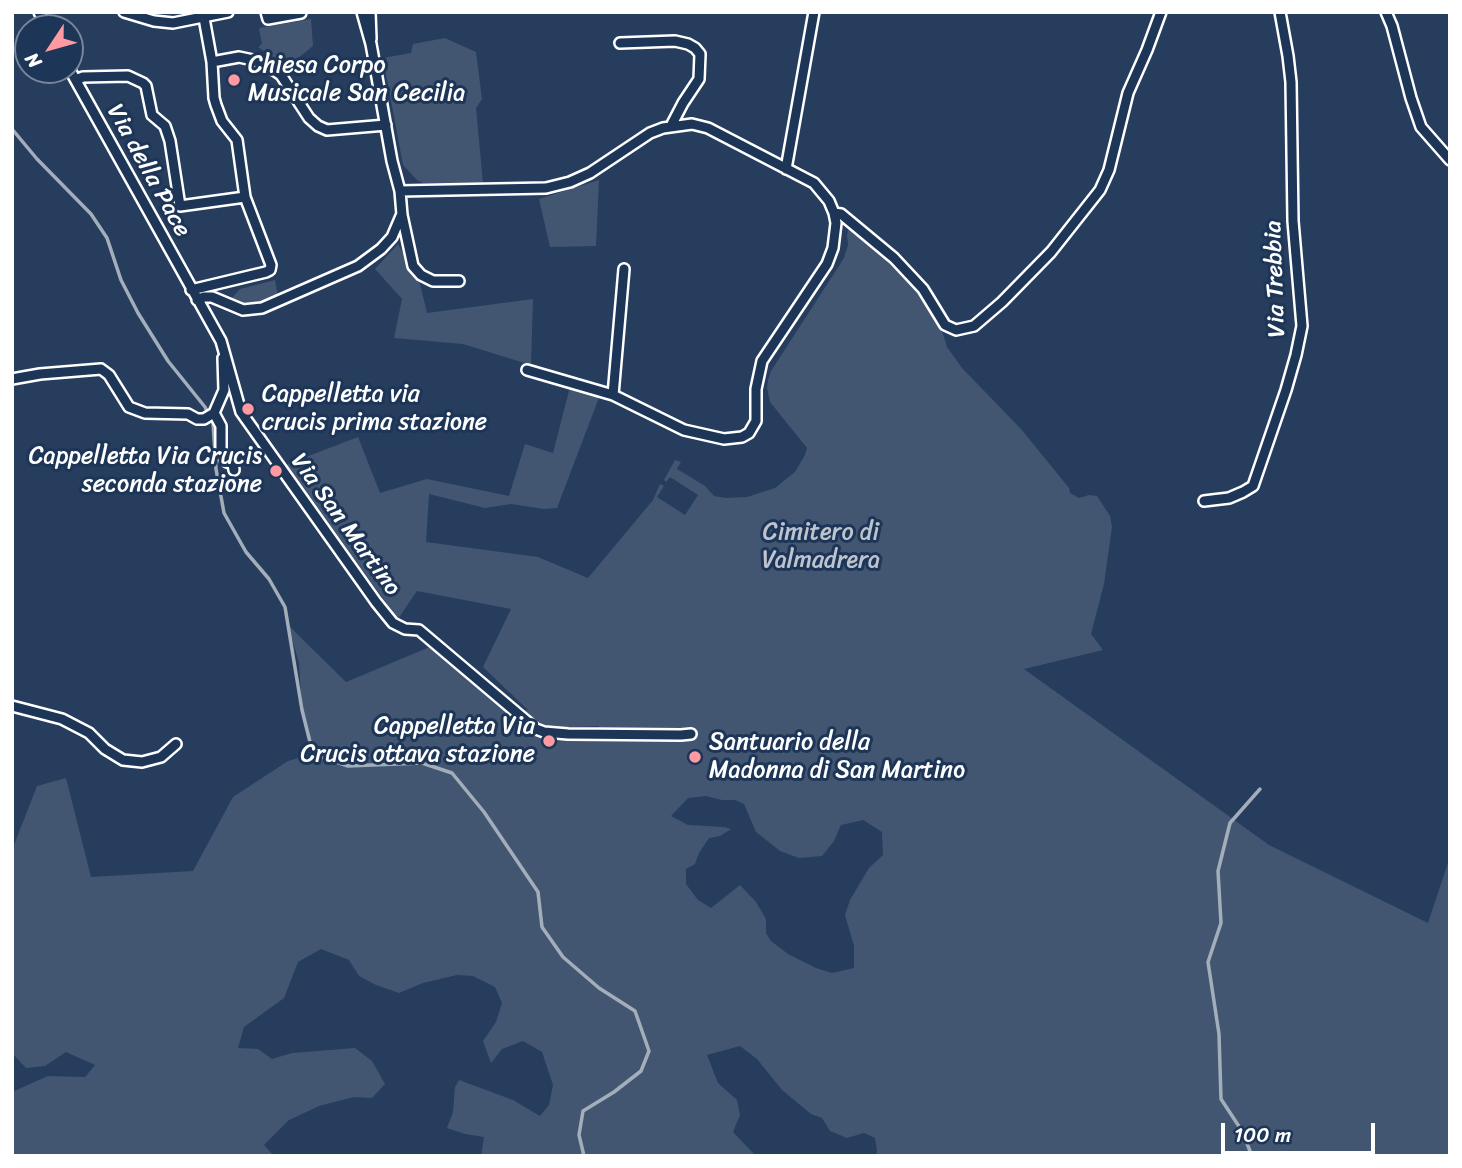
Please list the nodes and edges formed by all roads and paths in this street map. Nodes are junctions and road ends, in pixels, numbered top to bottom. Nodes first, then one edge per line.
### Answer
1 (124, 12) edge
2 (228, 12) edge
3 (266, 12) edge
4 (362, 12) edge
5 (370, 12) edge
6 (814, 12) edge
7 (1161, 12) edge
8 (1280, 12) edge
9 (1386, 12) edge
10 (301, 13) edge
11 (204, 18) junction
12 (620, 43) dead end
13 (371, 44) junction
14 (212, 62) junction
15 (84, 77) edge
16 (78, 84) edge
17 (386, 125) junction
18 (671, 126) junction
19 (1450, 160) edge
20 (786, 169) junction
21 (400, 191) junction
22 (245, 197) junction
23 (834, 213) junction
24 (402, 215) junction
25 (392, 237) junction
26 (408, 245) junction
27 (624, 269) dead end
28 (459, 281) dead end
29 (191, 290) junction
30 (197, 300) junction
31 (223, 353) junction
32 (527, 370) dead end
33 (12, 379) edge
34 (613, 395) junction
35 (210, 416) junction
36 (234, 470) dead end
37 (1204, 501) dead end
38 (12, 706) edge
39 (691, 734) dead end
40 (176, 744) dead end

1 - 11 street
2 - 11 street
3 - 10 street
4 - 13 street
5 - 13 street
6 - 20 street
7 - 23 street
8 - 37 street, Via Trebbia
9 - 19 street
11 - 14 street
12 - 18 street
13 - 17 street
14 - 17 street
14 - 22 street
15 - 22 street
16 - 29 street, Via della Pace
17 - 21 street
18 - 20 street
18 - 21 street
20 - 23 street
21 - 24 street
22 - 29 street
23 - 34 street
24 - 25 street
24 - 26 street
25 - 26 street
25 - 30 street
26 - 28 street
27 - 34 street
29 - 30 street, Via San Martino
30 - 31 street, Via San Martino
31 - 35 street
31 - 39 street, Via San Martino
32 - 34 street
33 - 35 street
35 - 36 street
38 - 40 street

